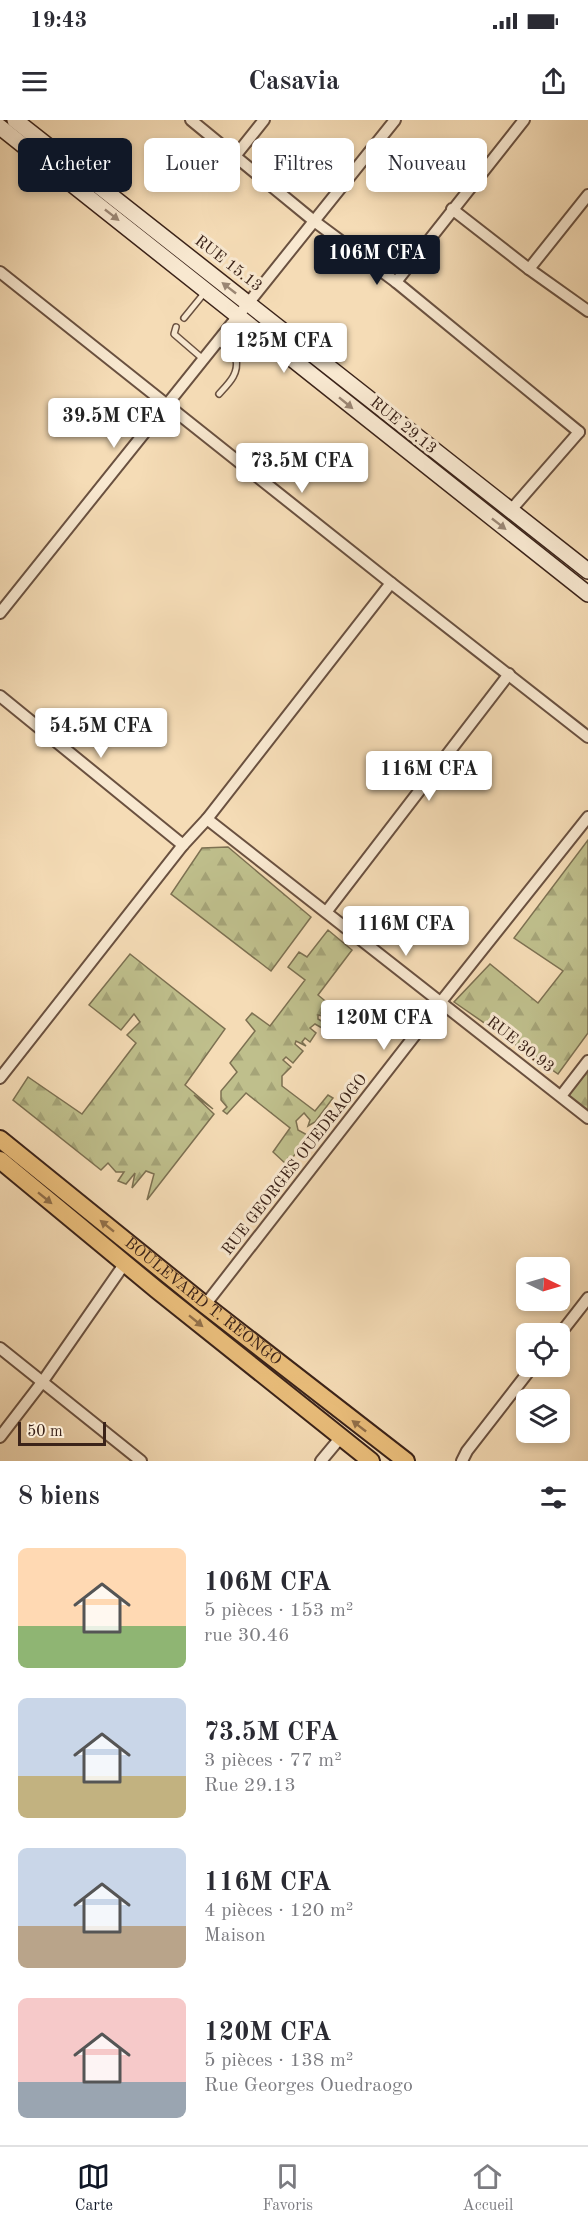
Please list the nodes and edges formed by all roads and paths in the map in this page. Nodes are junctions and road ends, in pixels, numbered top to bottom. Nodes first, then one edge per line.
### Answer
1 (15, 120) edge
2 (191, 120) edge
3 (264, 120) edge
4 (395, 120) edge
5 (524, 120) edge
6 (0, 127) edge
7 (214, 138) edge
8 (240, 150) edge
9 (240, 158) edge
10 (588, 195) edge
11 (452, 209) junction
12 (314, 221) junction
13 (529, 269) junction
14 (0, 272) edge
15 (396, 282) junction
16 (207, 290) junction
17 (248, 303) junction
18 (588, 311) edge
19 (238, 315) junction
20 (184, 318) dead end
21 (177, 327) dead end
22 (218, 341) junction
23 (203, 359) junction
24 (219, 394) dead end
25 (167, 405) junction
26 (583, 431) edge
27 (511, 510) junction
28 (588, 571) edge
29 (392, 583) junction
30 (588, 594) edge
31 (0, 613) edge
32 (509, 674) junction
33 (0, 696) edge
34 (588, 736) edge
35 (588, 817) edge
36 (207, 819) junction
37 (183, 844) junction
38 (327, 912) junction
39 (440, 1003) junction
40 (588, 1061) edge
41 (0, 1078) edge
42 (561, 1096) junction
43 (588, 1118) edge
44 (0, 1139) edge
45 (0, 1160) edge
46 (125, 1263) junction
47 (588, 1298) edge
48 (205, 1305) junction
49 (569, 1323) edge
50 (0, 1348) edge
51 (524, 1377) edge
52 (43, 1382) junction
53 (0, 1437) edge
54 (341, 1437) junction
55 (141, 1461) edge
56 (321, 1461) edge
57 (371, 1461) edge
58 (406, 1461) edge
59 (462, 1461) edge

17 -> 1 main road, RUE 15.13
2 - 7 street
3 - 8 street
4 - 12 street
5 - 11 street
6 -> 16 main road, RUE 29.13
9 - 12 street
10 - 13 street
11 - 13 street
11 - 15 street
12 - 15 street
12 - 17 street
13 - 18 street
14 - 25 street
15 - 26 street
16 - 19 main road, RUE 29.13
16 - 20 lane
17 - 19 street
17 - 27 main road, RUE 15.13
19 - 22 street
19 -> 30 main road, RUE 29.13
21 - 23 lane
22 - 23 street
22 - 24 lane
23 - 25 street
25 - 29 street
25 - 31 street
26 - 27 street
27 - 28 main road, RUE 15.13
29 - 32 street
29 - 36 street
32 - 34 street
32 - 38 street
33 - 37 street
35 - 39 street, RUE GEORGES OUEDRAOGO
36 - 37 street
36 - 38 street, RUE 30.93
37 - 41 street
38 - 39 street, RUE 30.93
39 - 42 street, RUE 30.93
39 - 48 street, RUE GEORGES OUEDRAOGO
40 - 42 street
42 - 43 street, RUE 30.93
48 -> 44 main road, BOULEVARD T. REONGO
45 -> 46 main road, BOULEVARD T. REONGO
46 - 52 street
46 -> 54 main road, BOULEVARD T. REONGO
47 - 49 street
58 -> 48 main road, BOULEVARD T. REONGO
50 - 52 street
51 - 59 street
52 - 53 street
52 - 55 street
54 - 56 street
54 - 57 main road, BOULEVARD T. REONGO

